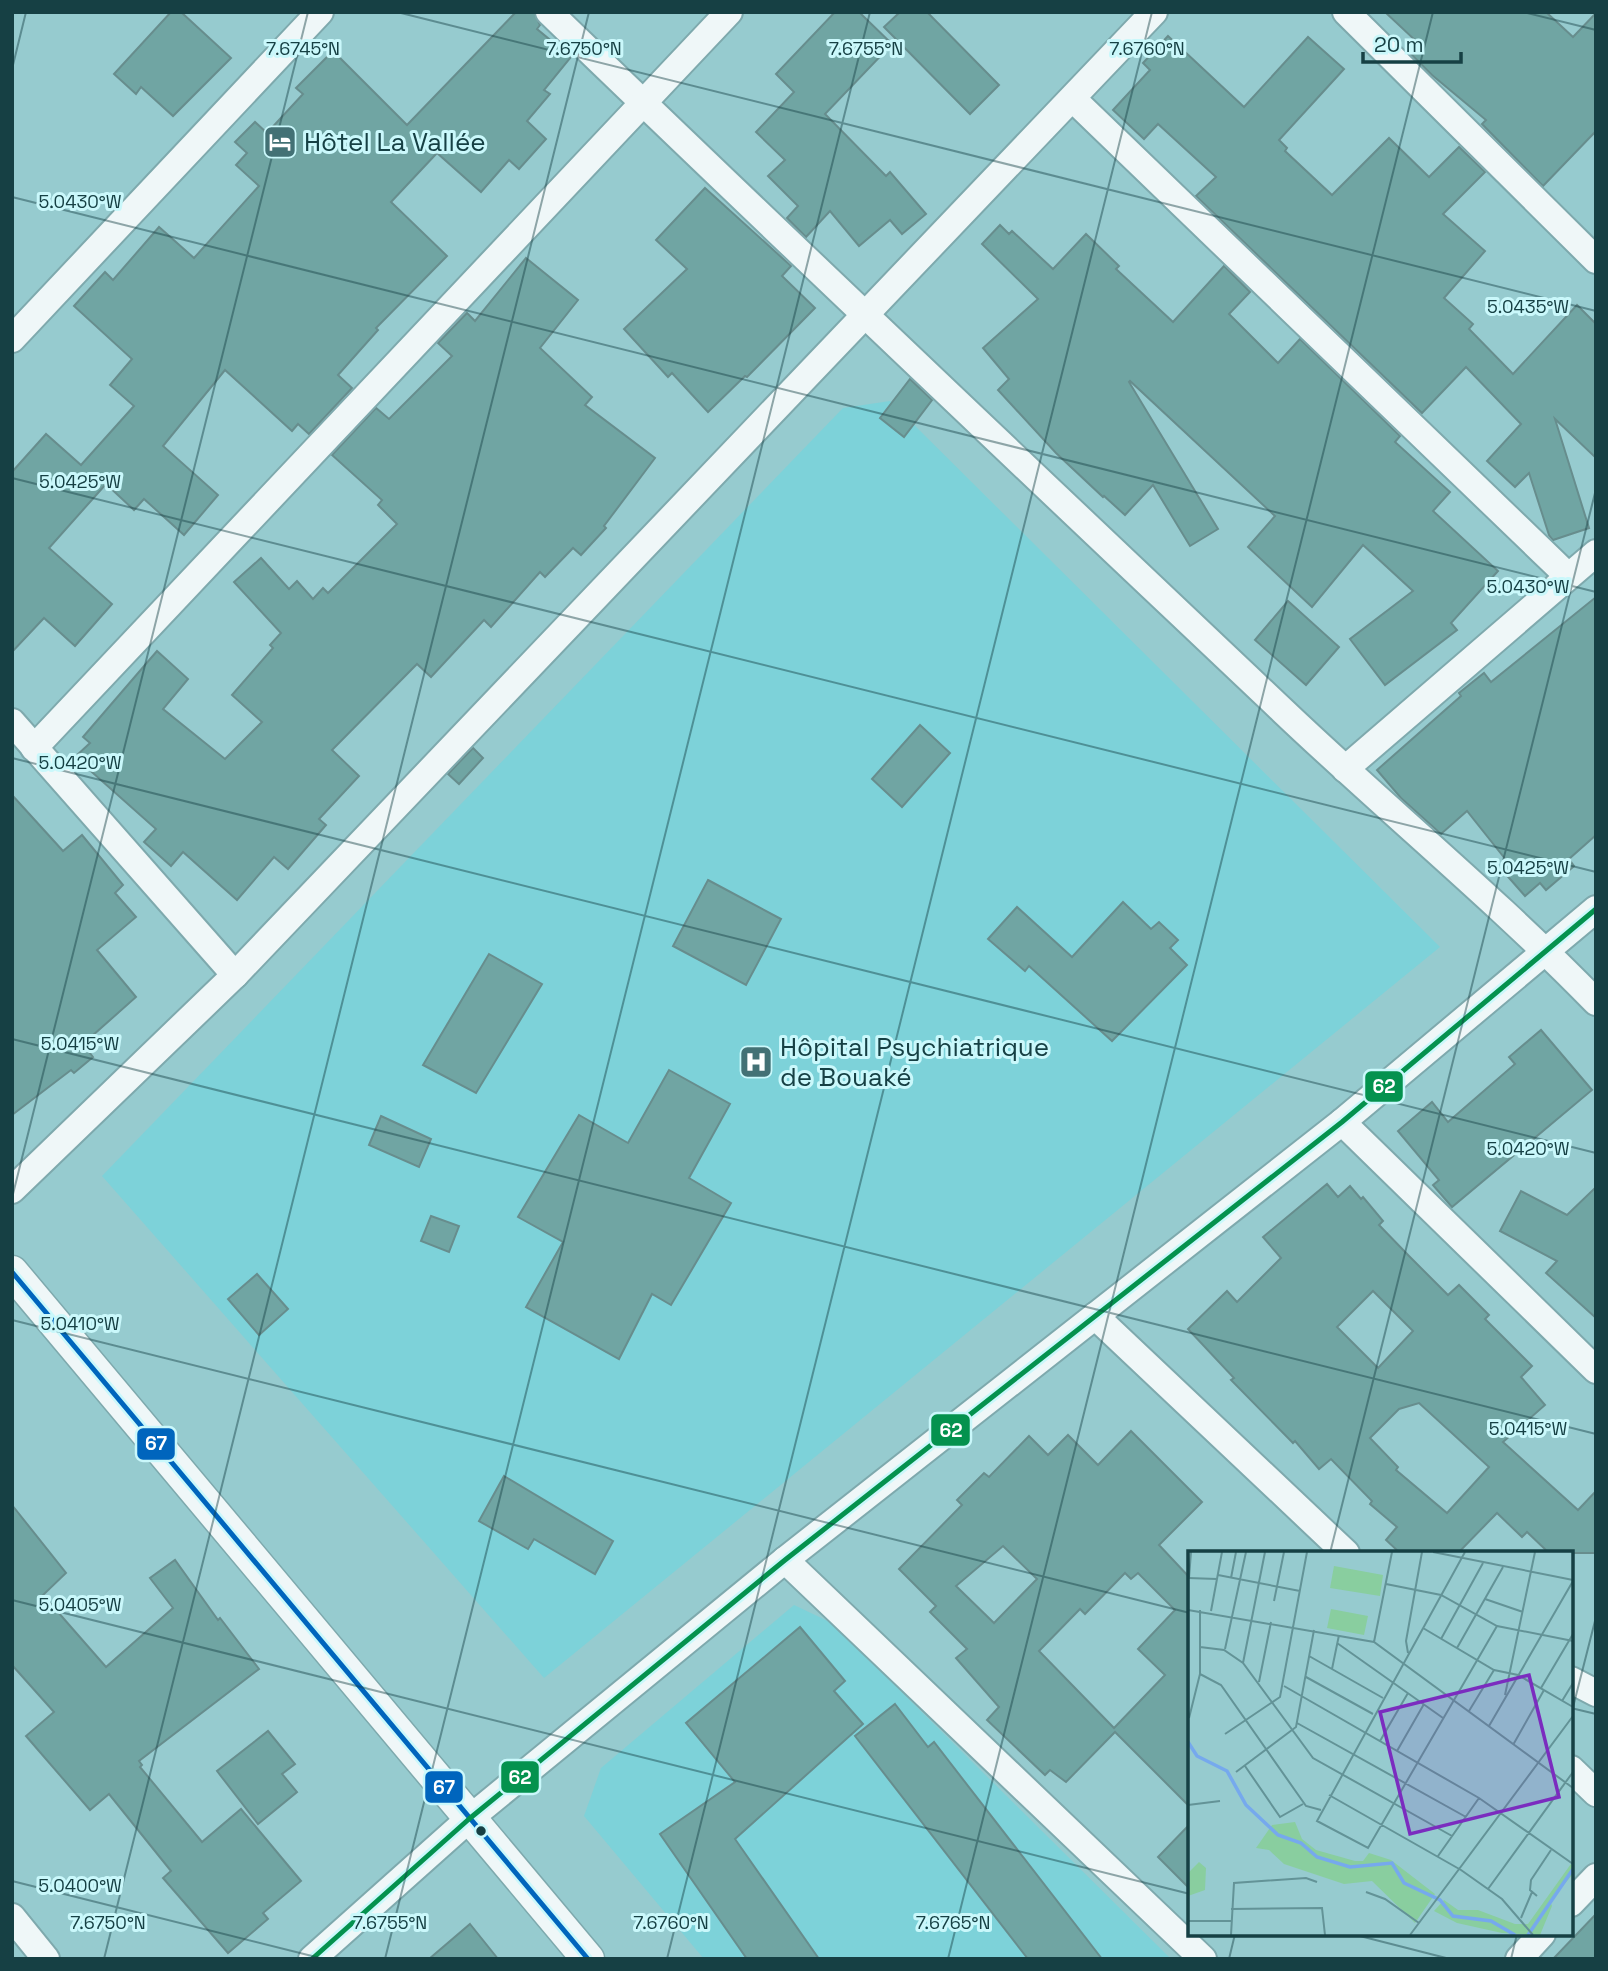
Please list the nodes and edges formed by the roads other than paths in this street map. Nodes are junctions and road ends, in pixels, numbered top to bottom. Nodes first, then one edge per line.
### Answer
1 (320, 12) edge
2 (549, 12) edge
3 (729, 12) edge
4 (1154, 12) edge
5 (1346, 12) edge
6 (1073, 99) junction
7 (643, 103) junction
8 (1596, 260) edge
9 (866, 317) junction
10 (12, 338) edge
11 (1596, 553) edge
12 (1568, 576) junction
13 (12, 722) edge
14 (34, 748) junction
15 (1345, 769) junction
16 (1596, 909) edge
17 (1547, 952) junction
18 (235, 975) junction
19 (1596, 1002) edge
20 (1342, 1122) junction
21 (12, 1190) edge
22 (12, 1272) edge
23 (1095, 1316) junction
24 (1596, 1370) edge
25 (1344, 1551) edge
26 (785, 1560) junction
27 (1573, 1681) edge
28 (1596, 1693) edge
29 (1573, 1771) edge
30 (1596, 1793) edge
31 (470, 1819) junction
32 (1596, 1877) edge
33 (1573, 1901) edge
34 (12, 1917) edge
35 (1540, 1936) edge
36 (46, 1959) edge
37 (312, 1959) edge
38 (588, 1959) edge
39 (1203, 1959) edge
40 (1519, 1959) edge

1 - 10 street
2 - 7 street
3 - 7 street
4 - 6 street
5 - 8 street
6 - 9 street
6 - 12 street
7 - 9 street
7 - 14 street
9 - 15 street
9 - 18 street
11 - 12 street
12 - 15 street
13 - 14 street
14 - 18 street
15 - 17 street
16 - 17 street
17 - 19 street
17 - 20 street
18 - 21 street
20 - 23 street
20 - 24 street
22 - 31 street
23 - 25 street
23 - 26 street
26 - 31 street
26 - 39 street
27 - 28 street
29 - 30 street
31 - 37 street
31 - 38 street
32 - 33 street
34 - 36 street
35 - 40 street

